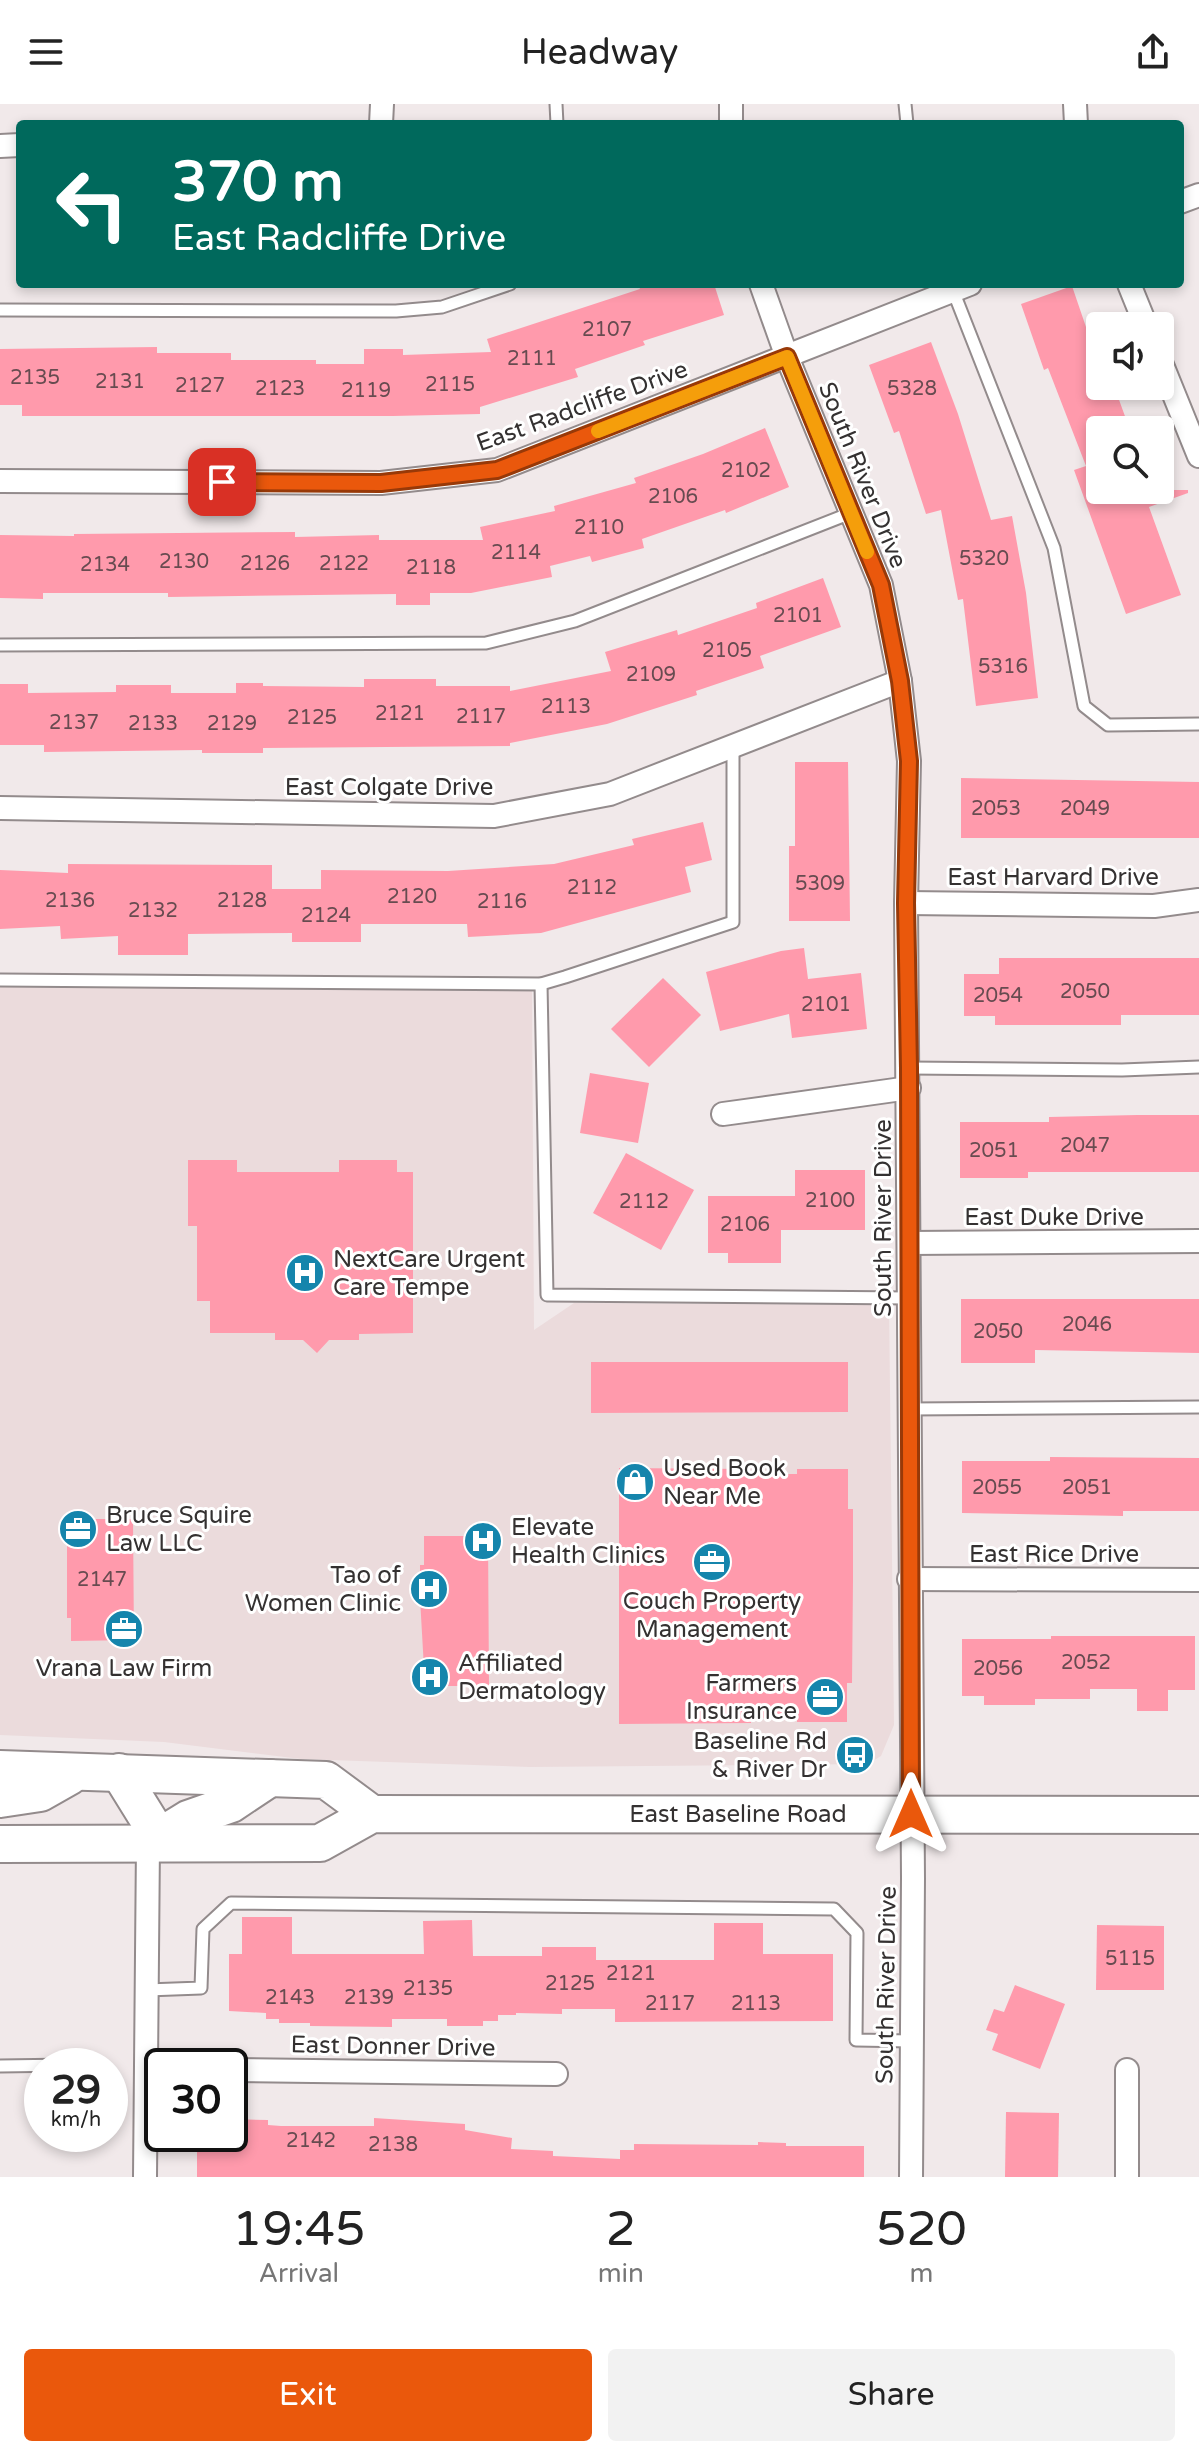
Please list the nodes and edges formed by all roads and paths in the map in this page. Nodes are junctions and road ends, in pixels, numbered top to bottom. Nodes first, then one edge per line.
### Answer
1 (498, 288) edge
2 (762, 288) edge
3 (953, 288) edge
4 (959, 288) edge
5 (1131, 288) edge
6 (0, 310) edge
7 (1140, 312) edge
8 (787, 357) junction
9 (1174, 394) edge
10 (1199, 456) edge
11 (0, 481) edge
12 (851, 513) junction
13 (0, 645) edge
14 (900, 681) junction
15 (1199, 724) edge
16 (733, 746) junction
17 (0, 808) edge
18 (1199, 900) edge
19 (906, 903) junction
20 (0, 980) edge
21 (541, 984) junction
22 (1199, 1067) edge
23 (909, 1078) junction
24 (723, 1114) dead end
25 (1199, 1241) edge
26 (909, 1243) junction
27 (909, 1298) junction
28 (1199, 1407) edge
29 (909, 1409) junction
30 (909, 1579) junction
31 (1199, 1580) edge
32 (119, 1772) junction
33 (4, 1776) edge
34 (270, 1778) junction
35 (372, 1814) junction
36 (911, 1814) junction
37 (1199, 1815) edge
38 (148, 1843) junction
39 (0, 1844) edge
40 (147, 1990) junction
41 (911, 2041) junction
42 (152, 2048) edge
43 (0, 2066) edge
44 (24, 2066) edge
45 (248, 2070) edge
46 (1127, 2070) dead end
47 (556, 2074) dead end
48 (147, 2152) edge
49 (145, 2177) edge
50 (911, 2177) edge
51 (1127, 2177) edge

1 - 6 lane
2 - 8 street, South River Drive
3 - 8 street, East Radcliffe Drive
4 - 15 lane
5 - 7 street
8 - 11 street, East Radcliffe Drive
8 - 12 street, South River Drive
9 - 10 street
12 - 13 lane
12 - 14 street, South River Drive
14 - 16 street, East Colgate Drive
14 - 19 street, South River Drive
16 - 17 street, East Colgate Drive
16 - 21 lane
18 - 19 street, East Harvard Drive
19 - 23 street, South River Drive
20 - 21 lane
21 - 27 lane
22 - 23 lane
23 - 24 street
23 - 26 street, South River Drive
25 - 26 street, East Duke Drive
26 - 27 street, South River Drive
27 - 29 street, South River Drive
28 - 29 lane
29 - 30 street, South River Drive
30 - 31 street, East Rice Drive
30 - 36 street, South River Drive
32 - 33 main road
32 - 34 main road
32 - 38 main road
34 - 35 main road
34 - 38 main road
35 - 36 main road, East Baseline Road
35 - 38 main road, East Baseline Road
36 - 37 main road, East Baseline Road
36 - 41 street, South River Drive
38 - 39 main road, East Baseline Road
38 - 40 street
40 - 41 lane
40 - 42 street
41 - 50 street, South River Drive
43 - 44 lane
45 - 47 street, East Donner Drive
46 - 51 street
48 - 49 street

